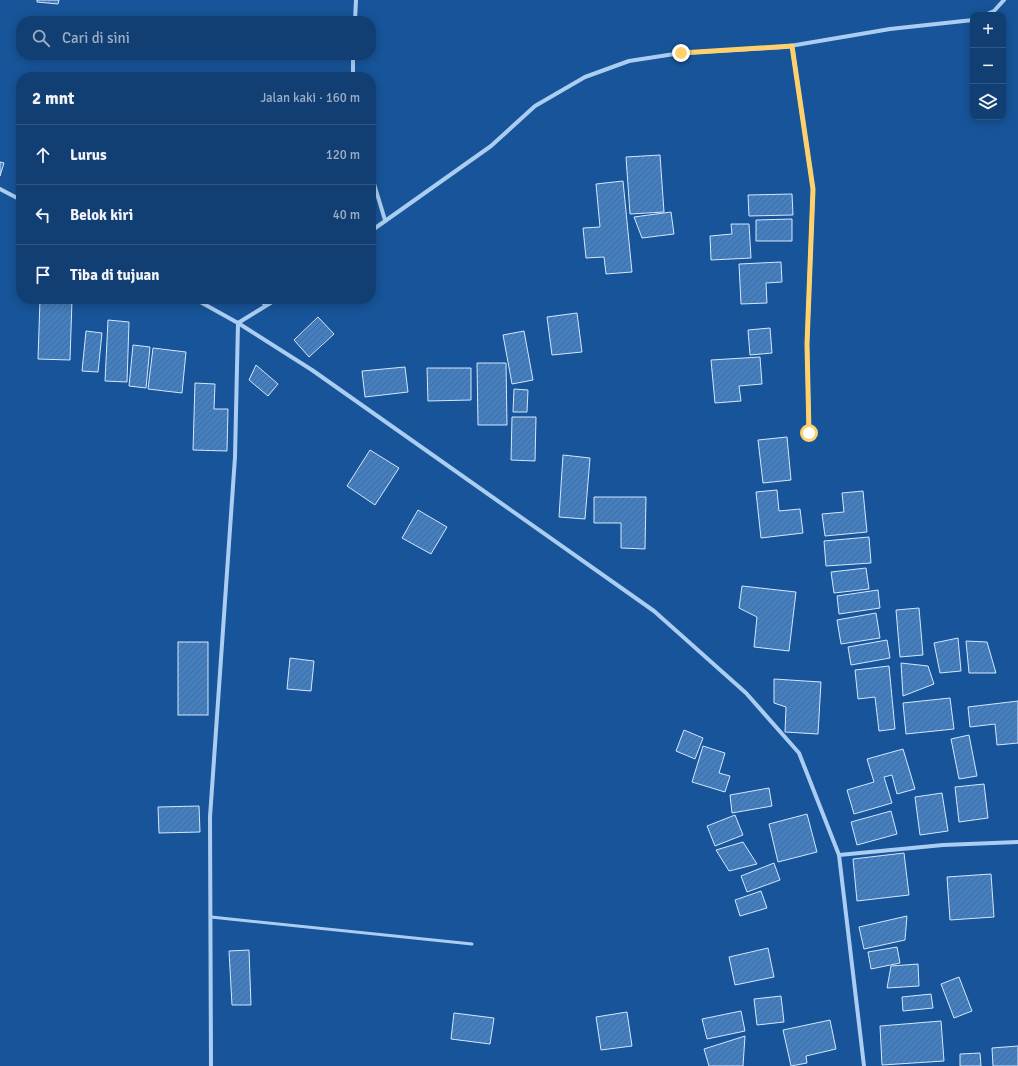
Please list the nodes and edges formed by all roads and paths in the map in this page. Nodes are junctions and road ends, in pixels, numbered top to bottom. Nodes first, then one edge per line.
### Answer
1 (356, 0) edge
2 (1004, 0) edge
3 (992, 12) edge
4 (355, 16) edge
5 (970, 20) edge
6 (792, 46) junction
7 (353, 60) edge
8 (353, 72) edge
9 (0, 189) edge
10 (376, 190) edge
11 (16, 197) edge
12 (385, 220) junction
13 (376, 227) edge
14 (204, 304) edge
15 (268, 304) edge
16 (238, 323) junction
17 (809, 433) dead end
18 (1018, 842) edge
19 (839, 855) junction
20 (211, 917) junction
21 (472, 944) dead end
22 (211, 1066) edge
23 (864, 1066) edge

1 - 4 street
2 - 3 street
5 - 6 street
6 - 12 street
6 - 17 street
7 - 8 street
9 - 11 street
10 - 12 street
12 - 13 street
14 - 16 street
15 - 16 street
16 - 19 street
16 - 20 street
18 - 19 street
19 - 23 street
20 - 21 lane
20 - 22 street

